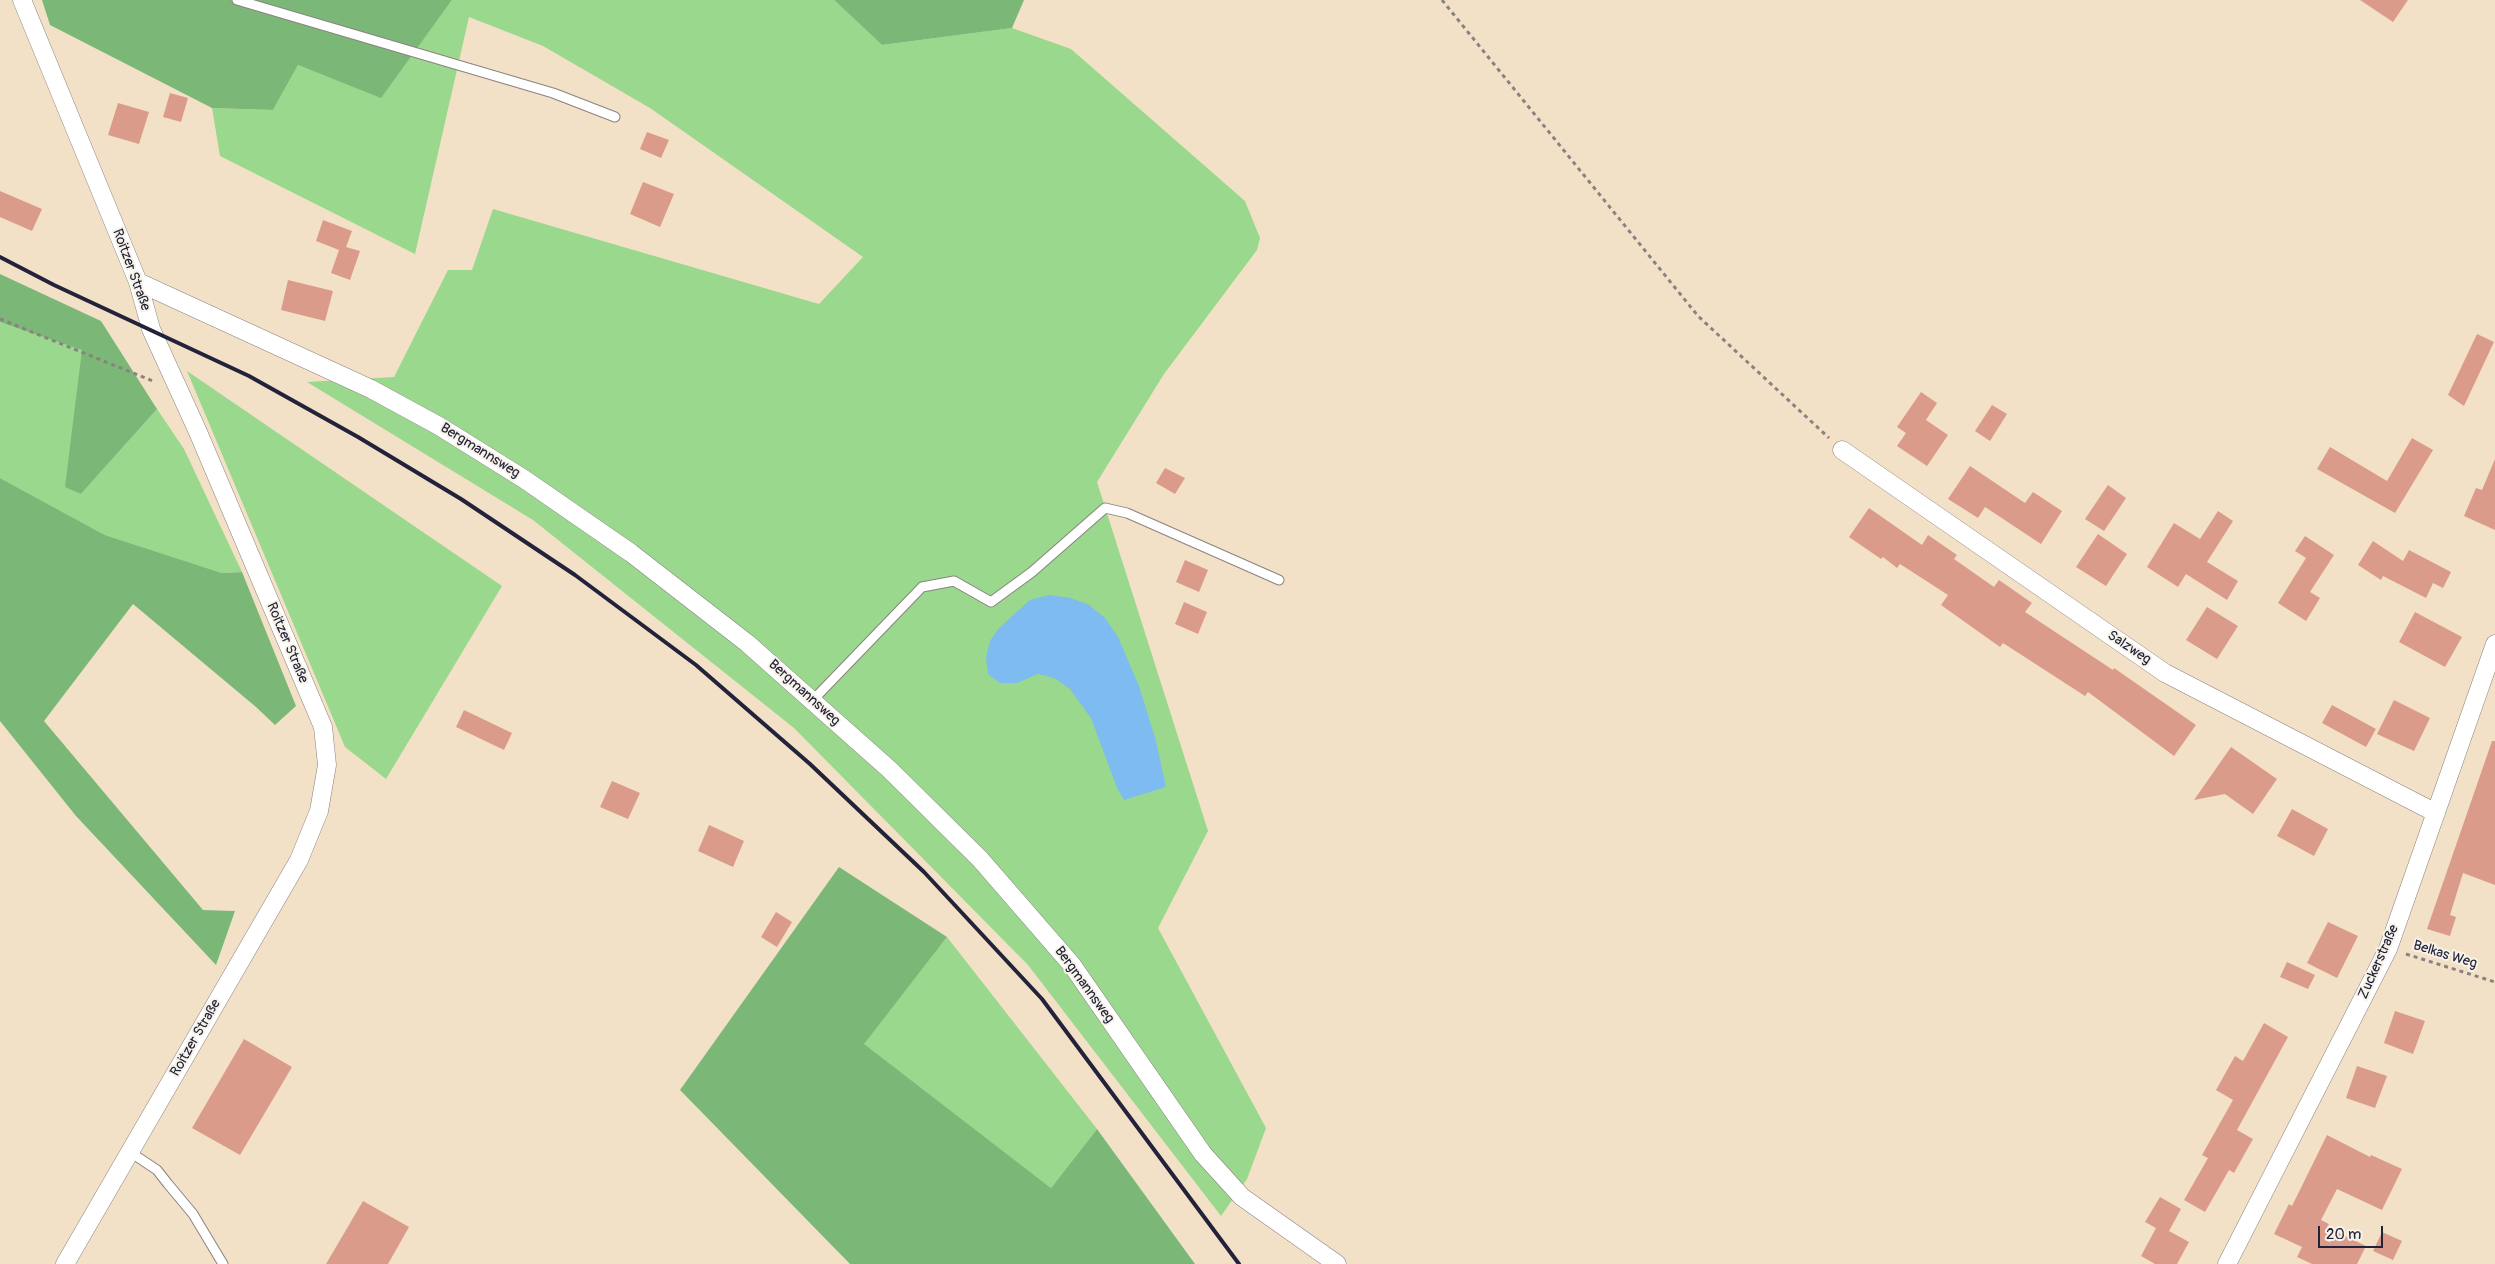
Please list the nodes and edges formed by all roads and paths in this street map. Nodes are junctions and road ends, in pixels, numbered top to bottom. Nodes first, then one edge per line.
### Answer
1 (22, 0) edge
2 (237, 0) edge
3 (1442, 0) edge
4 (615, 117) dead end
5 (138, 282) junction
6 (0, 319) edge
7 (179, 392) junction
8 (1842, 450) joint
9 (1279, 580) dead end
10 (2495, 644) edge
11 (812, 701) junction
12 (2436, 813) junction
13 (2388, 949) junction
14 (2495, 982) edge
15 (130, 1152) junction
16 (65, 1264) edge
17 (222, 1264) edge
18 (1337, 1264) edge
19 (2227, 1264) edge

1 - 5 street, Roitzer Straße
2 - 4 lane
3 - 8 path
5 - 7 street, Roitzer Straße
5 - 11 street, Bergmannsweg
6 - 7 path
7 - 15 street, Roitzer Straße
8 - 12 street, Salzweg
9 - 11 lane
10 - 12 street, Zuckerstraße
11 - 18 street, Bergmannsweg
12 - 13 street, Zuckerstraße
13 - 14 path, Belkas Weg
13 - 19 street, Zuckerstraße
15 - 16 street, Roitzer Straße
15 - 17 lane

